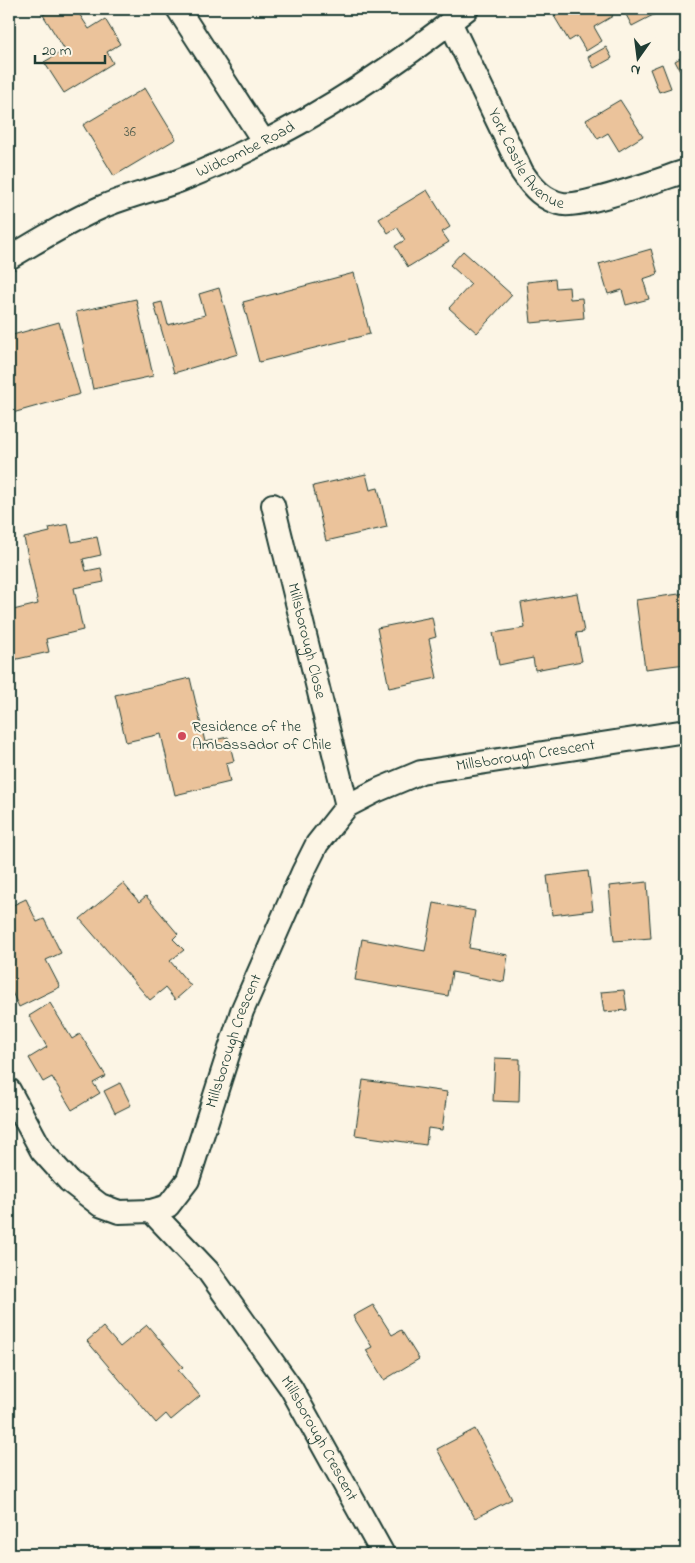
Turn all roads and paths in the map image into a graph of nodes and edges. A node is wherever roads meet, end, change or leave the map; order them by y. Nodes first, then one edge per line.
1 (178, 9) edge
2 (458, 15) edge
3 (264, 142) junction
4 (686, 171) edge
5 (9, 258) edge
6 (273, 505) dead end
7 (686, 731) edge
8 (347, 806) junction
9 (9, 1090) edge
10 (151, 1211) junction
11 (382, 1554) edge

1 - 3 street
2 - 3 street, Widcombe Road
2 - 4 street, York Castle Avenue
3 - 5 street, Widcombe Road
6 - 8 street, Millsborough Close
7 - 8 street, Millsborough Crescent
8 - 10 street, Millsborough Crescent
9 - 10 street
10 - 11 street, Millsborough Crescent

